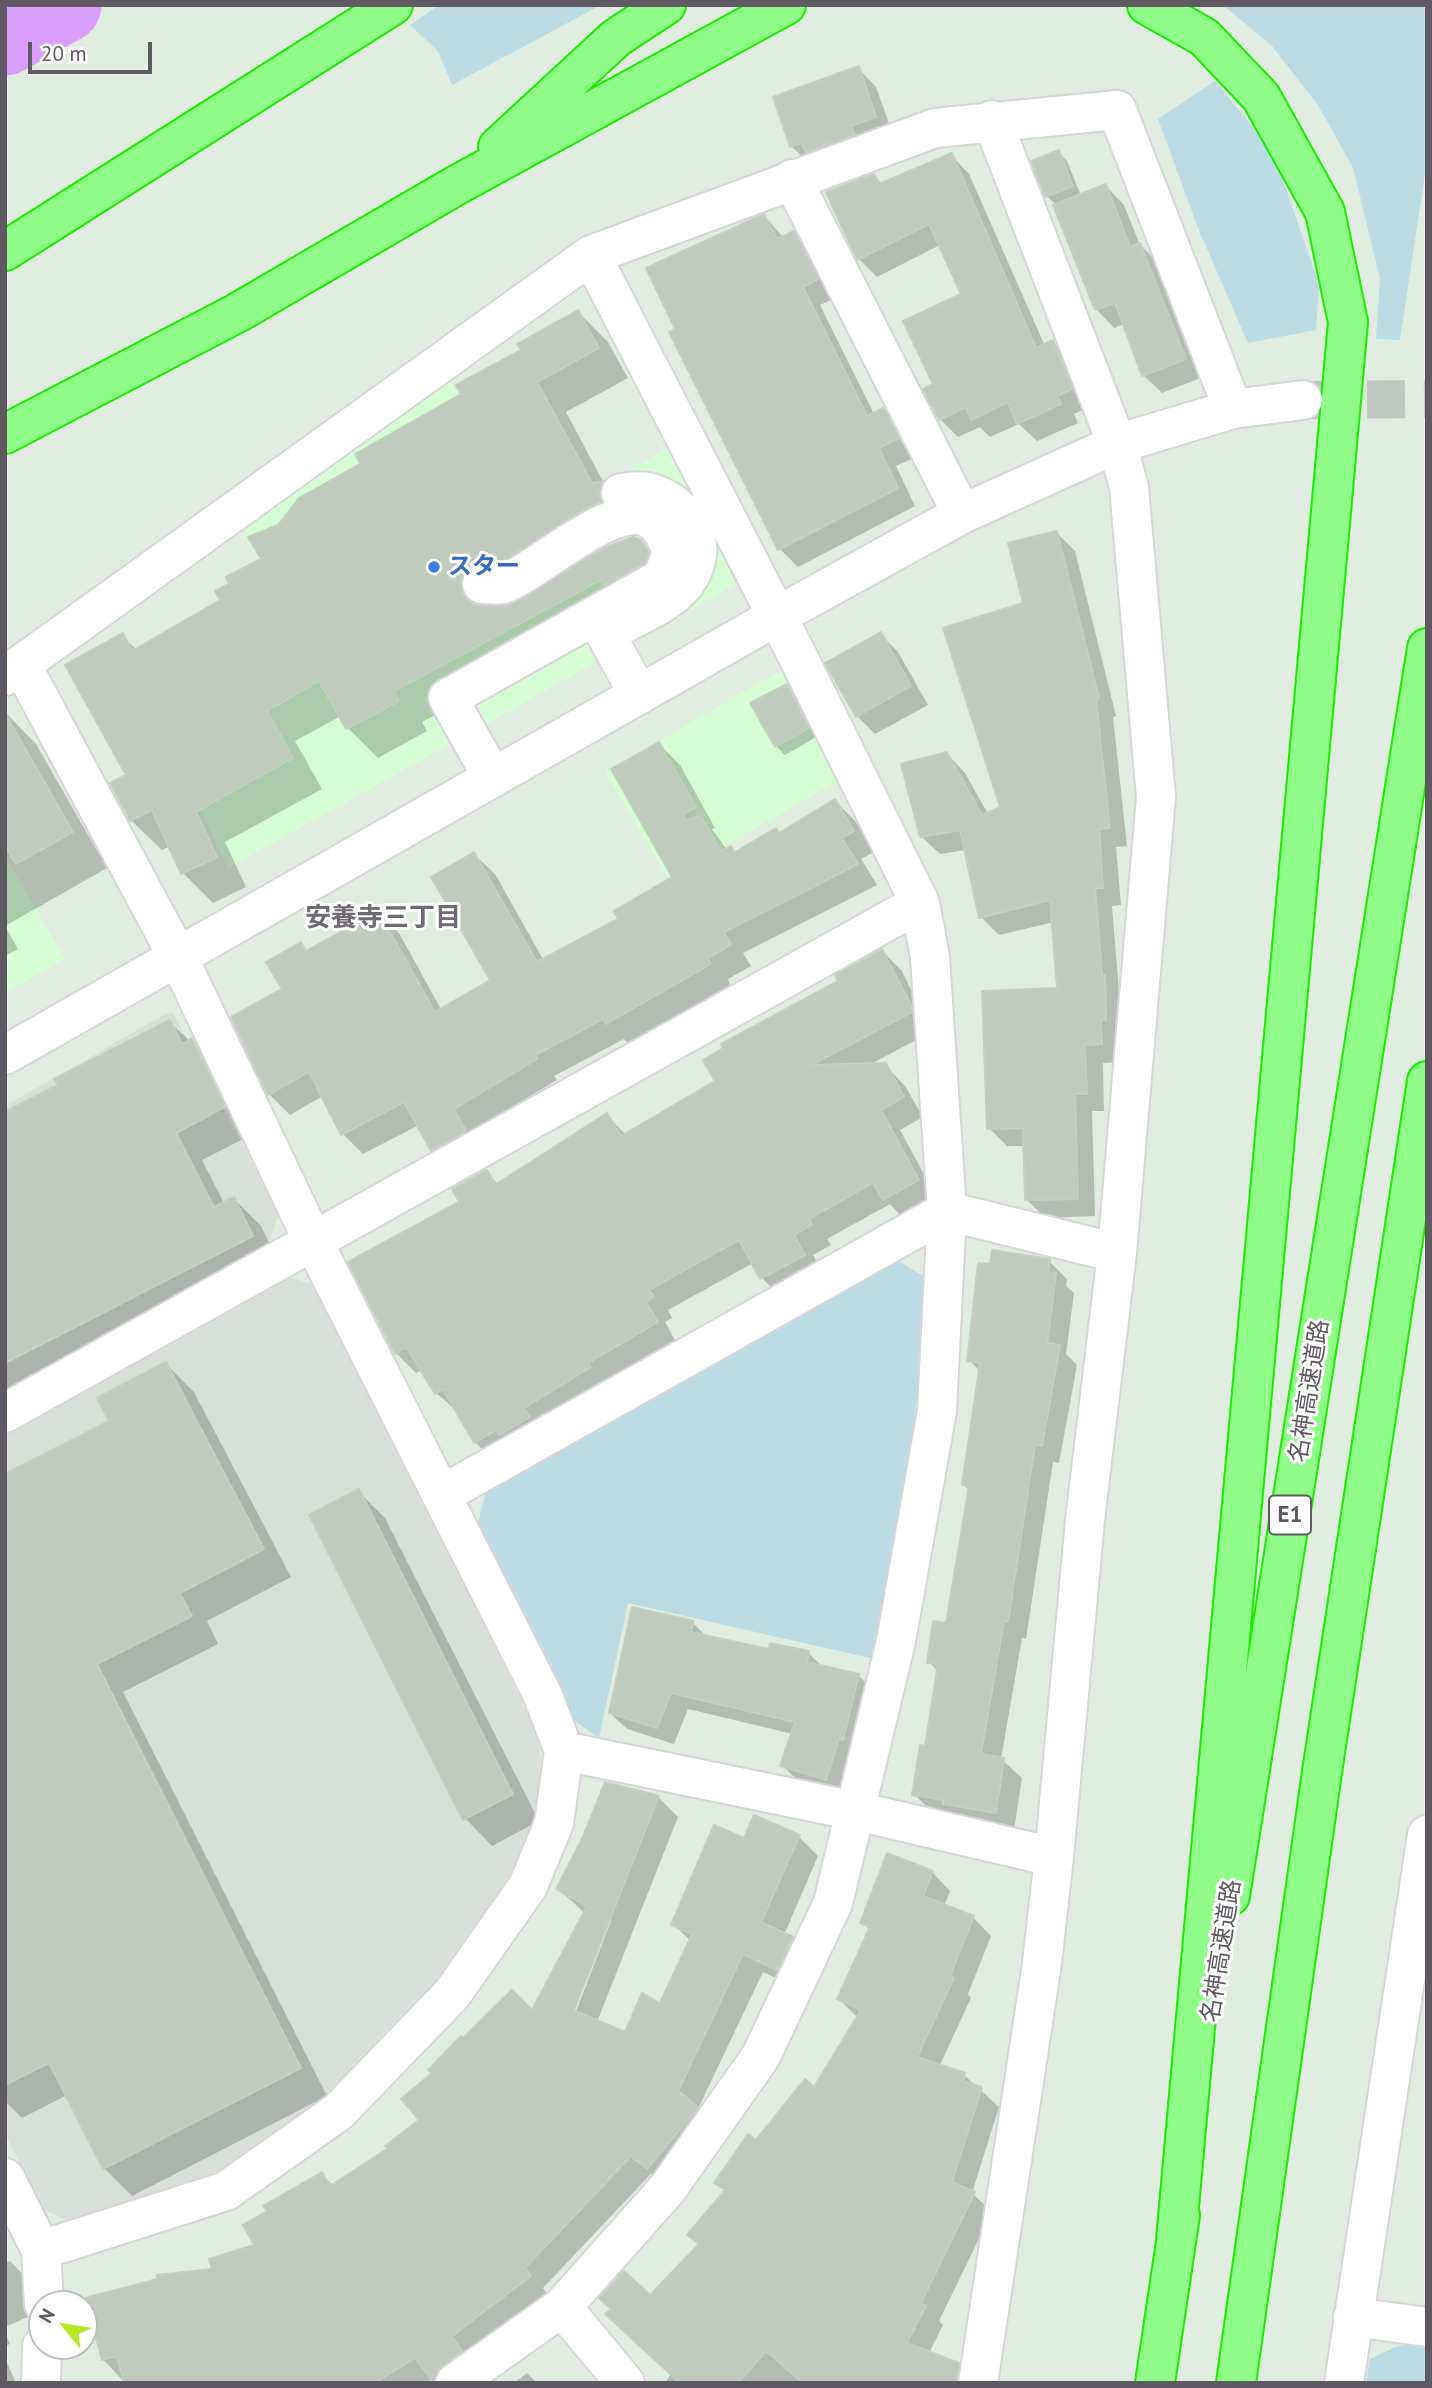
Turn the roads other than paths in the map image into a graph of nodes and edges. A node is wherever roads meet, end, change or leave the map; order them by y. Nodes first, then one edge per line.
1 (393, 5) edge
2 (666, 5) edge
3 (786, 5) edge
4 (1147, 5) edge
5 (992, 120) junction
6 (792, 180) junction
7 (455, 186) junction
8 (5, 251) edge
9 (591, 255) junction
10 (1303, 400) tunnel mouth
11 (1233, 409) junction
12 (5, 434) edge
13 (1117, 444) junction
14 (962, 514) junction
15 (777, 615) junction
16 (1427, 648) edge
17 (14, 671) edge
18 (639, 695) junction
19 (493, 778) junction
20 (920, 903) junction
21 (179, 959) junction
22 (5, 1055) edge
23 (1427, 1081) edge
24 (947, 1211) junction
25 (313, 1241) junction
26 (1117, 1253) junction
27 (5, 1413) edge
28 (443, 1494) junction
29 (564, 1751) junction
30 (856, 1811) junction
31 (1427, 1835) edge
32 (1054, 1857) junction
33 (5, 2178) edge
34 (1176, 2240) junction
35 (41, 2250) junction
36 (43, 2290) edge
37 (562, 2307) junction
38 (1353, 2317) junction
39 (1427, 2327) edge
40 (42, 2360) edge
41 (41, 2383) edge
42 (454, 2383) edge
43 (625, 2383) edge
44 (978, 2383) edge
45 (1155, 2383) edge
46 (1236, 2383) edge
47 (1344, 2383) edge

1 - 8 highway
2 - 7 highway
3 - 7 highway
4 - 34 highway
5 - 6 street
5 - 11 street
5 - 13 street
6 - 9 street
6 - 14 street
7 - 12 highway
9 - 15 street
9 - 17 street
10 - 11 street
11 - 13 street
13 - 14 street
13 - 26 street
14 - 15 street
15 - 18 street
15 - 20 street
16 - 34 highway, 名神高速道路 / E1
17 - 21 street
18 - 19 street
18 - 19 street
19 - 21 street
20 - 24 street
20 - 25 street
21 - 22 street
21 - 25 street
23 - 46 highway
24 - 26 street
24 - 28 street
24 - 30 street
25 - 27 street
25 - 28 street
26 - 32 street
28 - 29 street
29 - 30 street
29 - 35 street
30 - 32 street
30 - 37 street
31 - 38 street
32 - 44 street
33 - 35 street
34 - 45 highway, 名神高速道路 / E1
35 - 36 street
37 - 42 street
37 - 43 street
38 - 39 street
38 - 47 street
40 - 41 street

